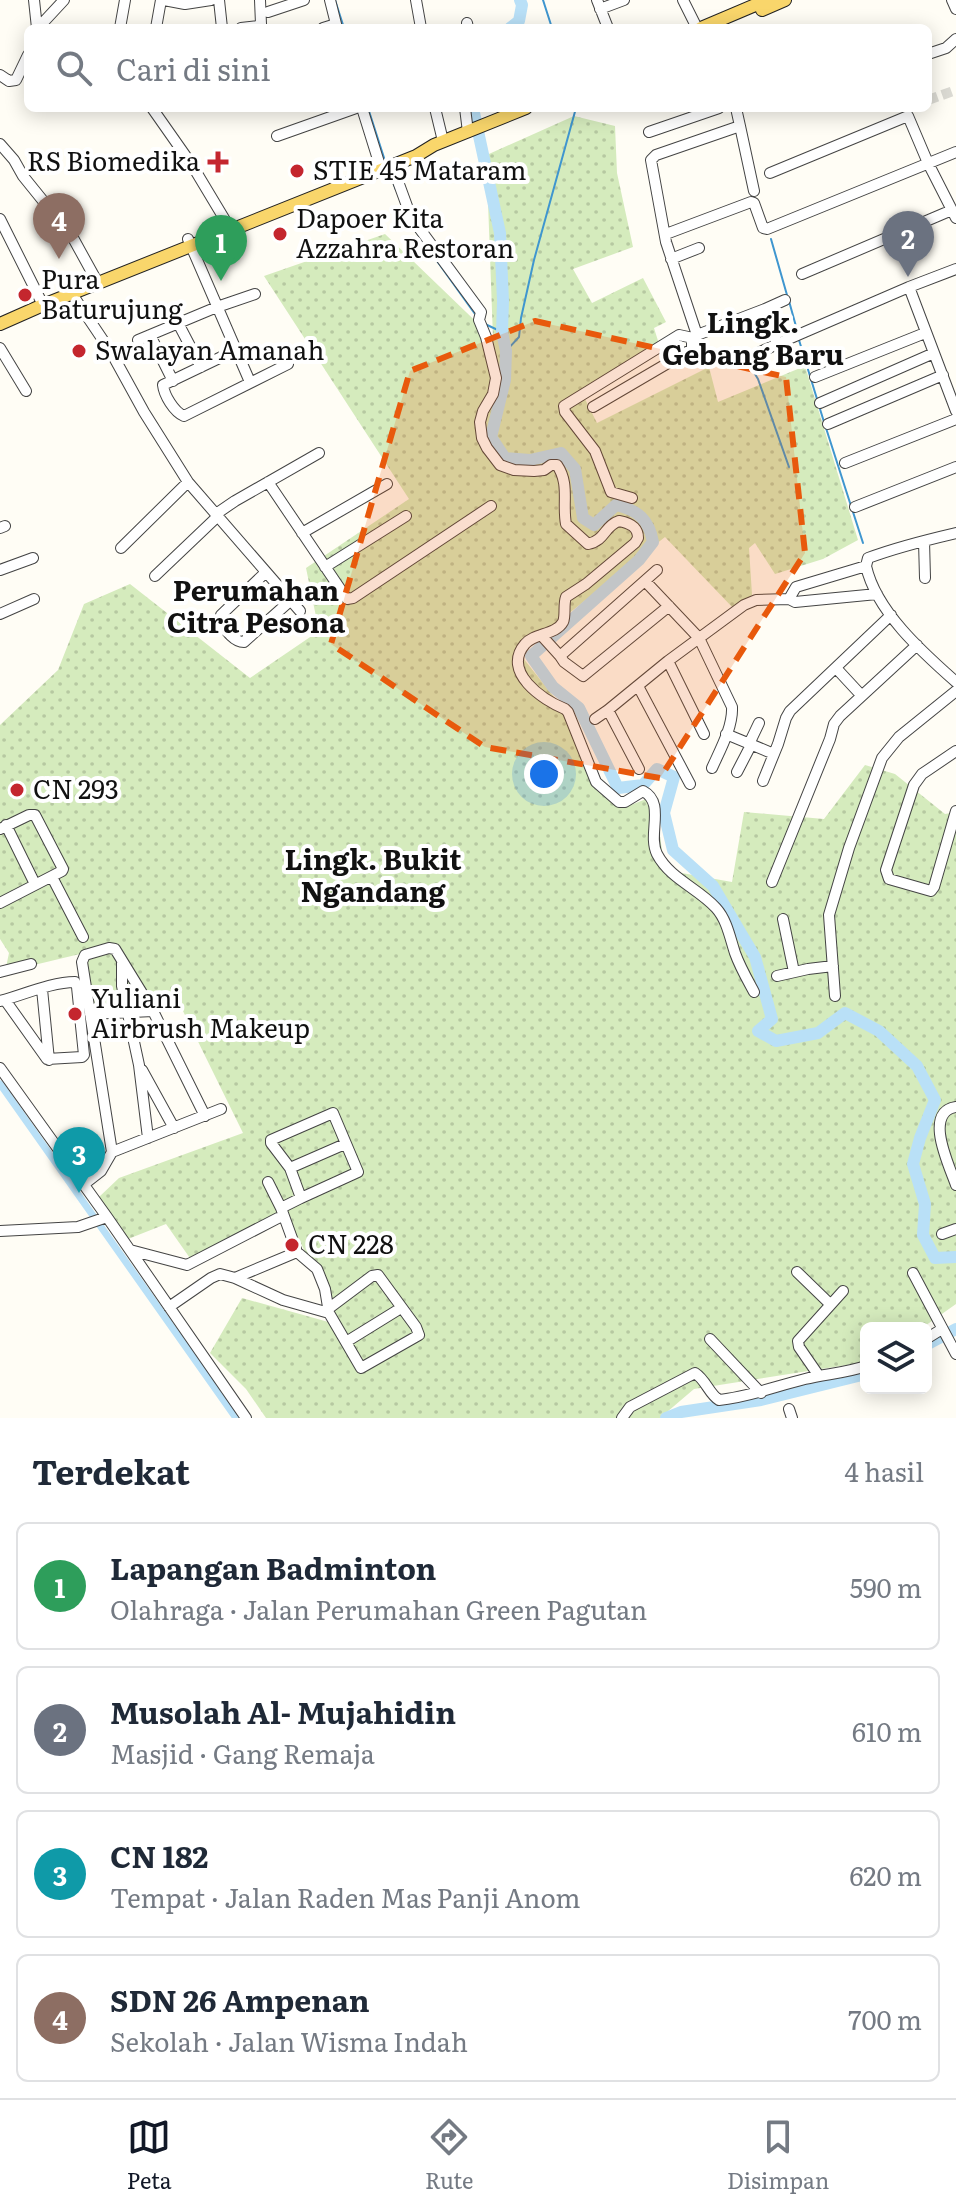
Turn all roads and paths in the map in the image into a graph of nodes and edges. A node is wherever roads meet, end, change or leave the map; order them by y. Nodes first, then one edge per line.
1 (34, 0) edge
2 (64, 0) edge
3 (125, 0) edge
4 (162, 0) edge
5 (211, 0) edge
6 (219, 0) edge
7 (260, 0) edge
8 (304, 0) edge
9 (331, 0) edge
10 (416, 0) edge
11 (624, 0) edge
12 (683, 0) edge
13 (767, 0) edge
14 (785, 0) edge
15 (952, 0) edge
16 (599, 4) edge
17 (956, 9) edge
18 (268, 12) dead end
19 (37, 24) edge
20 (42, 24) edge
21 (121, 24) edge
22 (157, 24) edge
23 (222, 24) edge
24 (260, 24) edge
25 (337, 24) edge
26 (420, 24) edge
27 (606, 24) edge
28 (697, 24) edge
29 (725, 24) edge
30 (726, 24) edge
31 (956, 39) edge
32 (932, 53) edge
33 (24, 64) edge
34 (0, 75) edge
35 (155, 112) edge
36 (347, 112) edge
37 (361, 112) edge
38 (435, 112) edge
39 (466, 112) edge
40 (517, 112) edge
41 (707, 112) edge
42 (737, 112) edge
43 (740, 126) junction
44 (470, 131) junction
45 (649, 132) dead end
46 (277, 136) dead end
47 (439, 143) junction
48 (0, 144) edge
49 (956, 152) edge
50 (928, 163) junction
51 (385, 165) junction
52 (770, 173) dead end
53 (754, 191) dead end
54 (954, 214) edge
55 (0, 219) edge
56 (230, 226) junction
57 (666, 234) junction
58 (190, 243) junction
59 (699, 248) dead end
60 (671, 259) junction
61 (956, 269) edge
62 (802, 274) dead end
63 (94, 276) junction
64 (909, 287) junction
65 (71, 290) junction
66 (255, 294) dead end
67 (785, 300) dead end
68 (42, 301) junction
69 (217, 307) junction
70 (765, 309) junction
71 (0, 315) edge
72 (178, 323) junction
73 (0, 324) edge
74 (925, 333) junction
75 (150, 335) junction
76 (695, 336) junction
77 (138, 340) dead end
78 (777, 344) junction
79 (0, 348) edge
80 (236, 350) junction
81 (934, 353) junction
82 (750, 357) dead end
83 (288, 364) dead end
84 (201, 367) junction
85 (943, 375) junction
86 (815, 377) dead end
87 (173, 381) junction
88 (250, 382) junction
89 (26, 391) dead end
90 (820, 403) dead end
91 (593, 407) dead end
92 (956, 411) edge
93 (956, 419) edge
94 (828, 424) dead end
95 (319, 453) dead end
96 (845, 463) dead end
97 (956, 467) edge
98 (188, 482) junction
99 (268, 482) junction
100 (387, 484) dead end
101 (632, 498) dead end
102 (491, 506) dead end
103 (855, 507) dead end
104 (217, 515) junction
105 (406, 516) dead end
106 (302, 533) junction
107 (956, 533) edge
108 (924, 541) junction
109 (121, 548) dead end
110 (33, 558) dead end
111 (866, 566) junction
112 (325, 567) junction
113 (0, 570) edge
114 (657, 570) dead end
115 (266, 572) junction
116 (155, 576) dead end
117 (925, 578) dead end
118 (645, 581) junction
119 (878, 595) junction
120 (34, 599) dead end
121 (789, 599) junction
122 (290, 601) junction
123 (669, 606) junction
124 (300, 611) dead end
125 (0, 614) edge
126 (891, 615) junction
127 (699, 638) junction
128 (545, 639) junction
129 (917, 645) junction
130 (560, 656) junction
131 (668, 661) junction
132 (836, 668) junction
133 (956, 682) edge
134 (638, 686) junction
135 (956, 691) edge
136 (861, 695) junction
137 (608, 710) junction
138 (595, 719) dead end
139 (759, 723) dead end
140 (704, 734) dead end
141 (726, 734) junction
142 (750, 744) junction
143 (956, 751) edge
144 (774, 754) junction
145 (712, 768) dead end
146 (639, 769) dead end
147 (737, 772) dead end
148 (763, 781) dead end
149 (690, 784) dead end
150 (956, 811) edge
151 (3, 827) edge
152 (52, 877) junction
153 (772, 882) dead end
154 (35, 884) junction
155 (1, 898) edge
156 (783, 919) dead end
157 (83, 937) dead end
158 (122, 962) junction
159 (31, 964) dead end
160 (833, 966) junction
161 (0, 972) edge
162 (794, 972) junction
163 (777, 976) dead end
164 (42, 989) junction
165 (754, 992) dead end
166 (835, 996) dead end
167 (2, 1001) edge
168 (153, 1011) junction
169 (126, 1012) junction
170 (90, 1014) junction
171 (49, 1060) junction
172 (139, 1065) junction
173 (0, 1068) edge
174 (956, 1107) edge
175 (221, 1109) dead end
176 (205, 1116) junction
177 (174, 1128) junction
178 (148, 1138) junction
179 (345, 1144) junction
180 (950, 1149) edge
181 (112, 1152) junction
182 (290, 1168) junction
183 (268, 1182) dead end
184 (83, 1185) junction
185 (956, 1185) edge
186 (301, 1198) junction
187 (279, 1213) junction
188 (104, 1219) junction
189 (956, 1229) edge
190 (0, 1231) edge
191 (942, 1234) dead end
192 (130, 1250) junction
193 (297, 1252) junction
194 (797, 1272) dead end
195 (913, 1273) dead end
196 (235, 1278) junction
197 (843, 1291) dead end
198 (830, 1304) junction
199 (169, 1307) junction
200 (401, 1308) junction
201 (329, 1311) junction
202 (943, 1331) junction
203 (932, 1336) edge
204 (710, 1339) dead end
205 (346, 1342) junction
206 (954, 1348) edge
207 (860, 1368) edge
208 (819, 1376) junction
209 (761, 1393) junction
210 (246, 1418) edge
211 (622, 1418) edge

1 - 19 street
2 - 20 street
3 - 21 street
4 - 5 street
4 - 22 street
6 - 23 street
7 - 24 street
8 - 18 street
9 - 25 street
10 - 26 street
11 - 16 street
12 - 28 street
13 - 29 main road
14 - 30 main road
15 - 17 street
16 - 27 street
31 - 32 street
33 - 34 street
35 - 56 street
36 - 46 street
37 - 51 street
38 - 47 street
39 - 44 street
40 - 44 main road
41 - 45 street
42 - 43 street
43 - 53 street
43 - 57 street
44 - 47 main road
47 - 51 main road
48 - 63 street
49 - 50 street
50 - 52 street
50 - 54 street
50 - 57 street
51 - 56 main road
51 - 128 street
54 - 62 street
55 - 68 street
56 - 58 main road
57 - 60 street
58 - 63 main road
58 - 65 main road
58 - 69 street
59 - 60 street
60 - 76 street
61 - 64 street
63 - 65 main road
64 - 74 street
64 - 78 street
65 - 68 main road
65 - 98 street
66 - 69 street
67 - 70 street
68 - 71 main road
68 - 73 main road
69 - 72 street
69 - 80 street
70 - 76 street
70 - 78 street
72 - 75 street
72 - 84 street
74 - 81 street
74 - 86 street
75 - 77 street
75 - 87 street
76 - 91 street
76 - 101 street
78 - 82 street
79 - 89 street
80 - 84 street
80 - 88 street
81 - 85 street
81 - 90 street
83 - 88 street
84 - 87 street
85 - 92 street
85 - 94 street
87 - 88 street
93 - 96 street
95 - 99 street
97 - 103 street
98 - 104 street
98 - 109 street
99 - 104 street
99 - 106 street
100 - 106 street
102 - 112 street
104 - 115 street
104 - 116 street
105 - 112 street
106 - 112 street
107 - 108 street
108 - 111 street
108 - 117 street
110 - 113 street
111 - 119 street
111 - 121 street
114 - 118 street
115 - 122 street
115 - 122 street
118 - 123 street
118 - 130 street
119 - 121 street
119 - 126 street
120 - 125 street
121 - 127 street
122 - 124 street
123 - 127 street
123 - 130 street
126 - 129 street
126 - 132 street
127 - 131 street
127 - 141 street
128 - 130 street
128 - 165 street
129 - 133 street
129 - 136 street
131 - 134 street
131 - 140 street
132 - 136 street
132 - 144 street
134 - 137 street
134 - 149 street
135 - 160 street
136 - 153 street
137 - 138 street
137 - 146 street
139 - 142 street
141 - 142 street
141 - 145 street
142 - 144 street
142 - 147 street
143 - 150 street
144 - 148 street
151 - 152 street
151 - 154 street
152 - 154 street
152 - 157 street
154 - 155 street
156 - 162 street
158 - 168 street
158 - 169 street
158 - 170 street
159 - 161 street
160 - 162 street
160 - 166 street
162 - 163 street
164 - 167 street
164 - 171 street
164 - 171 street
167 - 171 street
168 - 169 street
168 - 176 street
169 - 170 street
169 - 172 street
170 - 181 street
172 - 177 street
172 - 178 street
173 - 184 street
174 - 180 street
175 - 176 street
176 - 177 street
177 - 178 street
178 - 181 street
179 - 182 street
179 - 182 street
179 - 186 street
180 - 185 street
181 - 184 street
182 - 186 street
183 - 187 street
184 - 188 street
186 - 187 street
187 - 192 street
187 - 193 street
188 - 190 street
188 - 192 street
189 - 191 street
192 - 199 street
193 - 196 street
193 - 201 street
194 - 198 street
195 - 202 street
196 - 199 street
196 - 201 street
197 - 198 street
198 - 208 street
199 - 210 street
200 - 201 street
200 - 205 street
200 - 205 street
201 - 205 street
202 - 203 street
202 - 206 street
204 - 209 street
207 - 208 street
208 - 209 street
209 - 211 street

